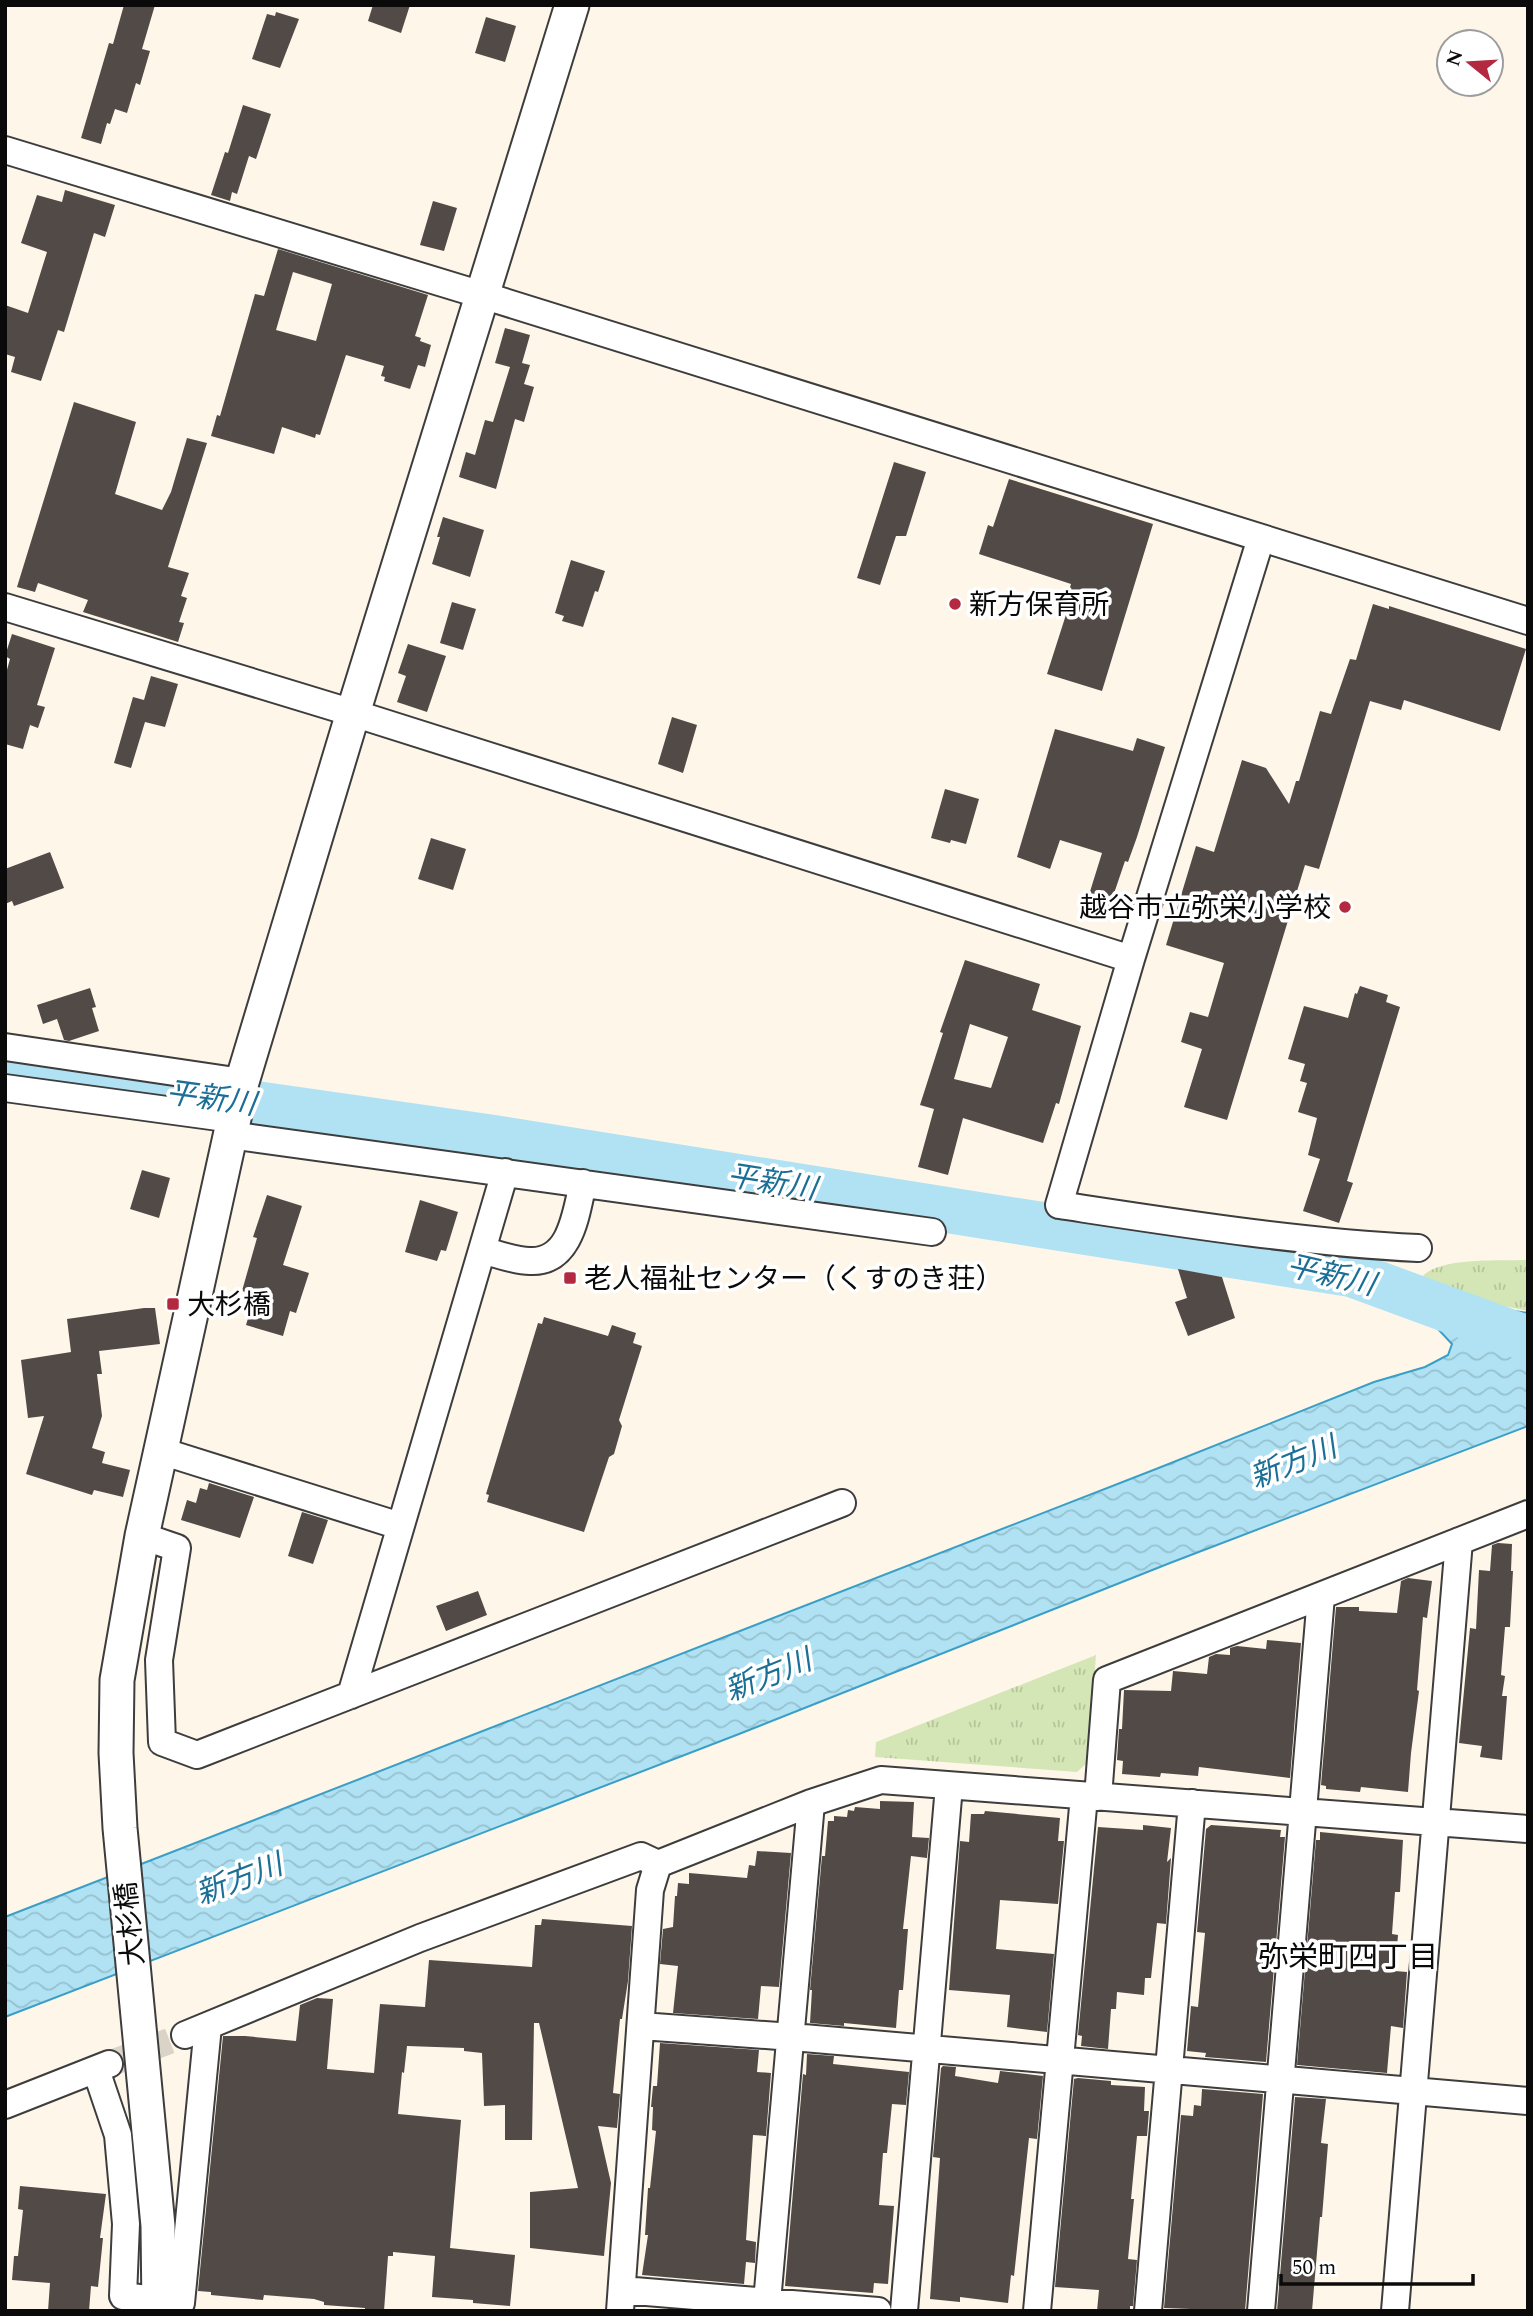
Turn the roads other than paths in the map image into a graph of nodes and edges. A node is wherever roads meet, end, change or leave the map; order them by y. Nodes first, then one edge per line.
1 (572, 5) edge
2 (5, 150) edge
3 (482, 295) junction
4 (1261, 538) junction
5 (5, 607) edge
6 (1528, 621) edge
7 (353, 713) junction
8 (1131, 959) junction
9 (5, 1047) edge
10 (242, 1082) junction
11 (5, 1088) edge
12 (232, 1127) junction
13 (505, 1172) junction
14 (583, 1183) junction
15 (932, 1232) dead end
16 (1418, 1248) dead end
17 (482, 1250) junction
18 (161, 1451) junction
19 (842, 1503) dead end
20 (1528, 1514) edge
21 (400, 1526) junction
22 (142, 1536) junction
23 (1459, 1541) junction
24 (1321, 1597) junction
25 (351, 1695) junction
26 (949, 1786) junction
27 (1091, 1796) junction
28 (811, 1803) junction
29 (1192, 1803) junction
30 (1303, 1812) junction
31 (1437, 1823) junction
32 (1528, 1829) edge
33 (658, 1864) junction
34 (641, 2026) junction
35 (792, 2037) junction
36 (926, 2050) junction
37 (1061, 2061) junction
38 (1169, 2071) junction
39 (1280, 2079) junction
40 (1415, 2091) junction
41 (1528, 2101) edge
42 (5, 2105) edge
43 (621, 2301) edge
44 (767, 2302) junction
45 (159, 2306) edge
46 (799, 2308) edge
47 (878, 2311) edge
48 (904, 2311) edge
49 (1037, 2311) edge
50 (1148, 2311) edge
51 (1261, 2311) edge
52 (1395, 2311) edge

1 - 3 street, 大杉橋
2 - 3 street
3 - 4 street
3 - 7 street, 大杉橋
4 - 6 street
4 - 8 street
5 - 7 street
7 - 8 street
7 - 10 street, 大杉橋
8 - 16 street
9 - 10 street
10 - 12 street, 大杉橋
11 - 12 street
12 - 13 street
12 - 18 street, 大杉橋
13 - 14 street
13 - 17 street
14 - 15 street
14 - 17 street
17 - 21 street
18 - 21 street
18 - 22 street, 大杉橋
19 - 25 street
20 - 23 street
21 - 25 street
22 - 25 street
22 - 45 street, 大杉橋
23 - 24 street
23 - 31 street
24 - 27 street
24 - 30 street
26 - 27 street
26 - 28 street
26 - 36 street
27 - 29 street
27 - 37 street
28 - 33 street
28 - 35 street
29 - 30 street
29 - 38 street
30 - 31 street
30 - 39 street
31 - 32 street
31 - 40 street
33 - 34 street
33 - 45 street
34 - 35 street
34 - 43 street
35 - 36 street
35 - 44 street
36 - 37 street
36 - 48 street
37 - 38 street
37 - 49 street
38 - 39 street
38 - 50 street
39 - 40 street
39 - 51 street
40 - 41 street
40 - 52 street
42 - 45 street
43 - 44 street
44 - 46 street
46 - 47 street

